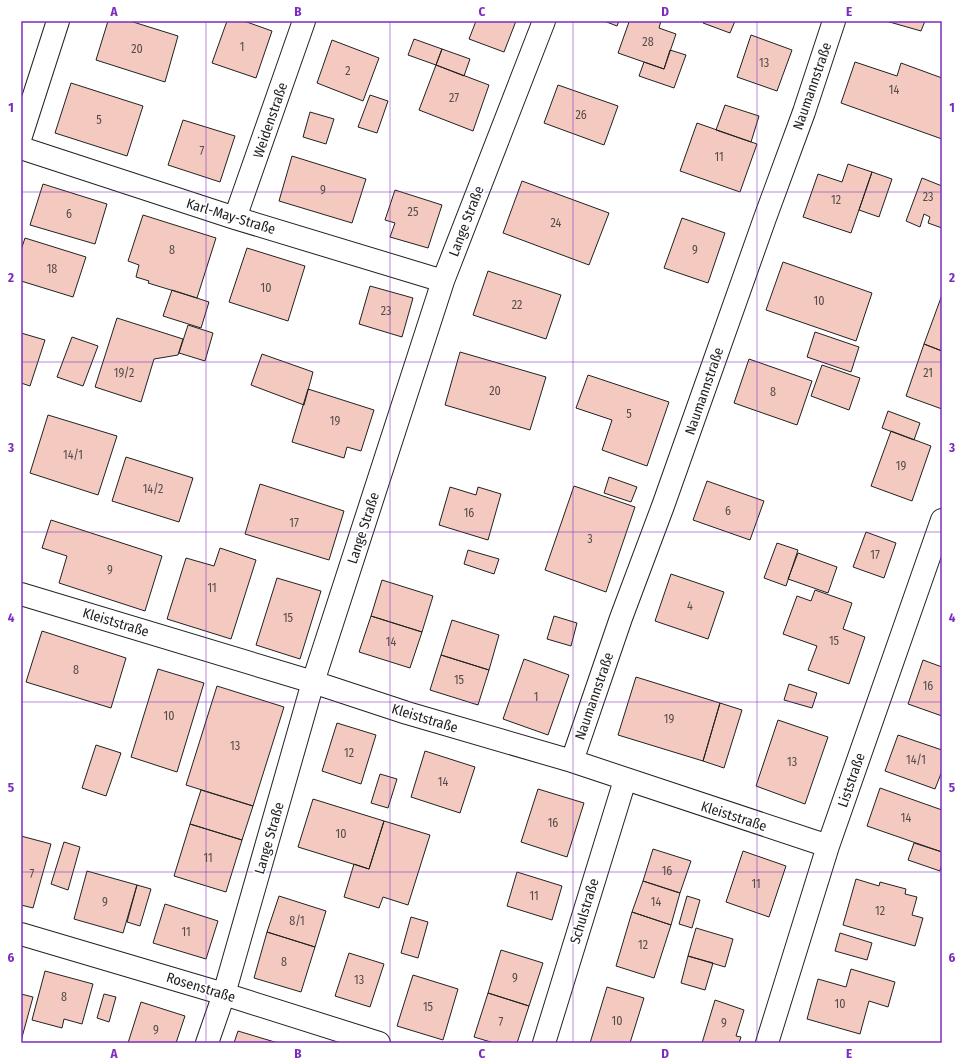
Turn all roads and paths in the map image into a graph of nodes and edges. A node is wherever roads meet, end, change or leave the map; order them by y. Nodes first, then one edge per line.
1 (58, 21) edge
2 (304, 21) edge
3 (544, 21) edge
4 (834, 21) edge
5 (21, 136) edge
6 (21, 148) edge
7 (235, 218) junction
8 (443, 281) junction
9 (942, 520) edge
10 (21, 594) edge
11 (313, 682) junction
12 (572, 761) junction
13 (625, 780) junction
14 (828, 846) junction
15 (21, 934) edge
16 (224, 994) junction
17 (207, 1043) edge
18 (380, 1043) edge
19 (544, 1043) edge
20 (767, 1043) edge

1 - 5 street
2 - 7 street, Weidenstraße
3 - 8 street, Lange Straße
4 - 12 street, Naumannstraße
6 - 7 street, Karl-May-Straße
7 - 8 street, Karl-May-Straße
8 - 11 street, Lange Straße
9 - 14 street, Liststraße
10 - 11 street, Kleiststraße
11 - 12 street, Kleiststraße
11 - 16 street, Lange Straße
12 - 13 street, Kleiststraße
13 - 14 street, Kleiststraße
13 - 19 street, Schulstraße
14 - 20 street, Liststraße
15 - 16 street, Rosenstraße
16 - 17 street, Lange Straße
16 - 18 street, Rosenstraße

